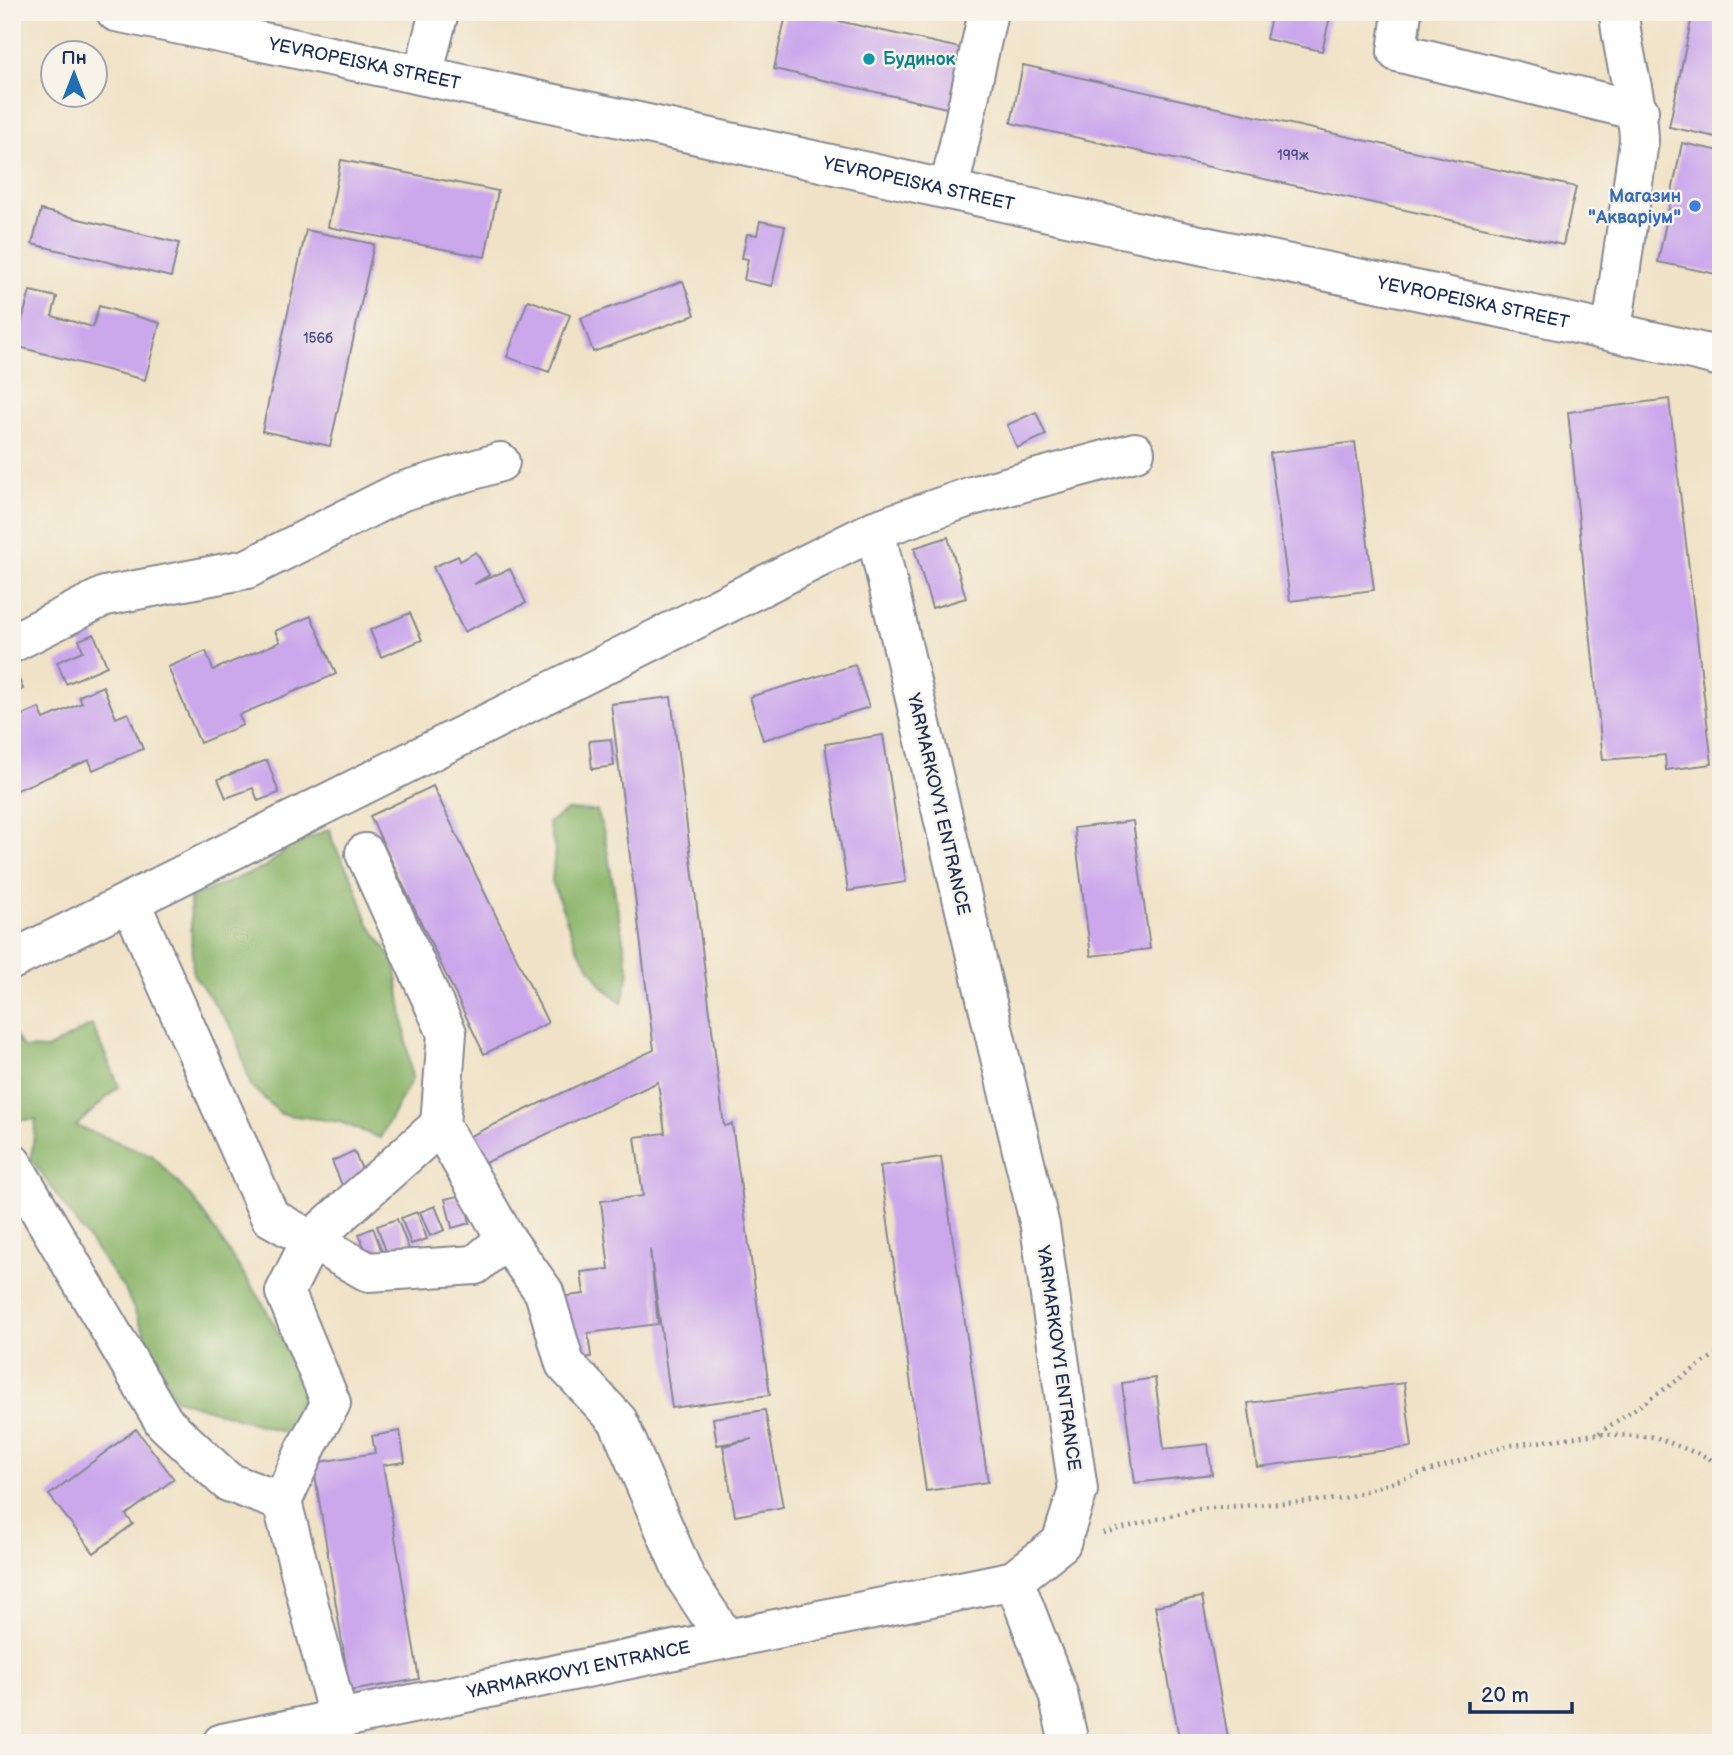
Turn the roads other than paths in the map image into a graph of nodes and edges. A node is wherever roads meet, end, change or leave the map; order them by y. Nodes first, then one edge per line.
1 (116, 12) edge
2 (439, 12) edge
3 (988, 12) edge
4 (1402, 12) edge
5 (1619, 12) edge
6 (423, 75) junction
7 (1639, 111) junction
8 (948, 190) junction
9 (1612, 330) junction
10 (1721, 357) edge
11 (1135, 452) dead end
12 (500, 462) dead end
13 (875, 530) junction
14 (12, 643) edge
15 (365, 853) dead end
16 (130, 901) junction
17 (12, 960) edge
18 (440, 1125) junction
19 (12, 1163) edge
20 (506, 1239) junction
21 (312, 1240) junction
22 (282, 1502) junction
23 (1014, 1580) junction
24 (725, 1639) junction
25 (338, 1717) junction
26 (222, 1743) edge
27 (1069, 1743) edge

1 - 6 street, YEVROPEISKA STREET
2 - 6 street
3 - 8 street
4 - 7 street
5 - 7 street
6 - 8 street, YEVROPEISKA STREET
7 - 9 street
8 - 9 street, YEVROPEISKA STREET
9 - 10 street, YEVROPEISKA STREET
11 - 13 street
12 - 14 street
13 - 16 street
13 - 23 street, YARMARKOVYI ENTRANCE
15 - 18 street
16 - 17 street
16 - 21 street
18 - 20 street
18 - 21 street
19 - 22 street
20 - 21 street
20 - 24 street
21 - 22 street
22 - 25 street
23 - 24 street, YARMARKOVYI ENTRANCE
23 - 27 street
24 - 25 street, YARMARKOVYI ENTRANCE
25 - 26 street, YARMARKOVYI ENTRANCE

